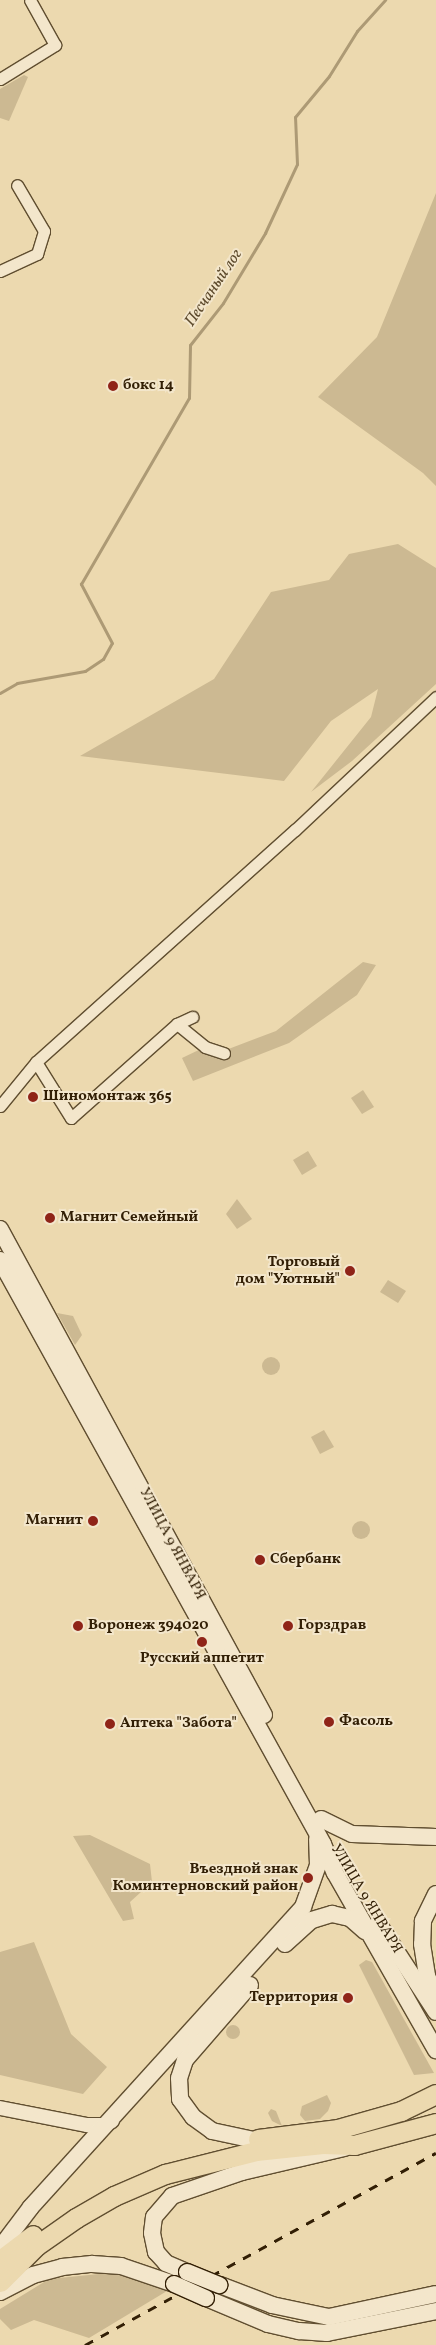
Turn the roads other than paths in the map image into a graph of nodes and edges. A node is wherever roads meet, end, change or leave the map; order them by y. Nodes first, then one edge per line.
1 (30, 0) edge
2 (0, 79) edge
3 (17, 185) dead end
4 (0, 271) edge
5 (436, 697) edge
6 (192, 1017) dead end
7 (178, 1024) junction
8 (224, 1053) dead end
9 (36, 1062) junction
10 (0, 1106) edge
11 (0, 1229) edge
12 (0, 1260) edge
13 (316, 1821) junction
14 (436, 1837) edge
15 (436, 1894) edge
16 (379, 1946) junction
17 (436, 1996) edge
18 (436, 2012) edge
19 (436, 2050) edge
20 (436, 2094) edge
21 (0, 2108) edge
22 (112, 2121) junction
23 (73, 2122) junction
24 (436, 2123) edge
25 (254, 2140) junction
26 (354, 2145) junction
27 (86, 2150) junction
28 (0, 2248) edge
29 (0, 2260) edge
30 (0, 2282) edge
31 (0, 2292) edge
32 (436, 2294) edge
33 (436, 2311) edge

1 - 2 street
3 - 4 street
5 - 9 street
6 - 7 street
7 - 8 street
7 - 9 street
9 - 10 street
11 - 13 main road, УЛИЦА 9 ЯНВАРЯ
12 - 13 main road, УЛИЦА 9 ЯНВАРЯ
13 - 14 main road
13 - 16 main road, УЛИЦА 9 ЯНВАРЯ
13 - 18 main road, УЛИЦА 9 ЯНВАРЯ
13 - 22 main road
15 - 17 main road
16 - 19 main road
16 - 25 main road
20 - 25 highway
21 - 23 street
22 - 23 street
22 - 27 main road
23 - 27 street
24 - 26 highway
25 - 29 highway
26 - 30 highway
26 - 32 main road, bridge
27 - 28 main road
31 - 33 main road, bridge

